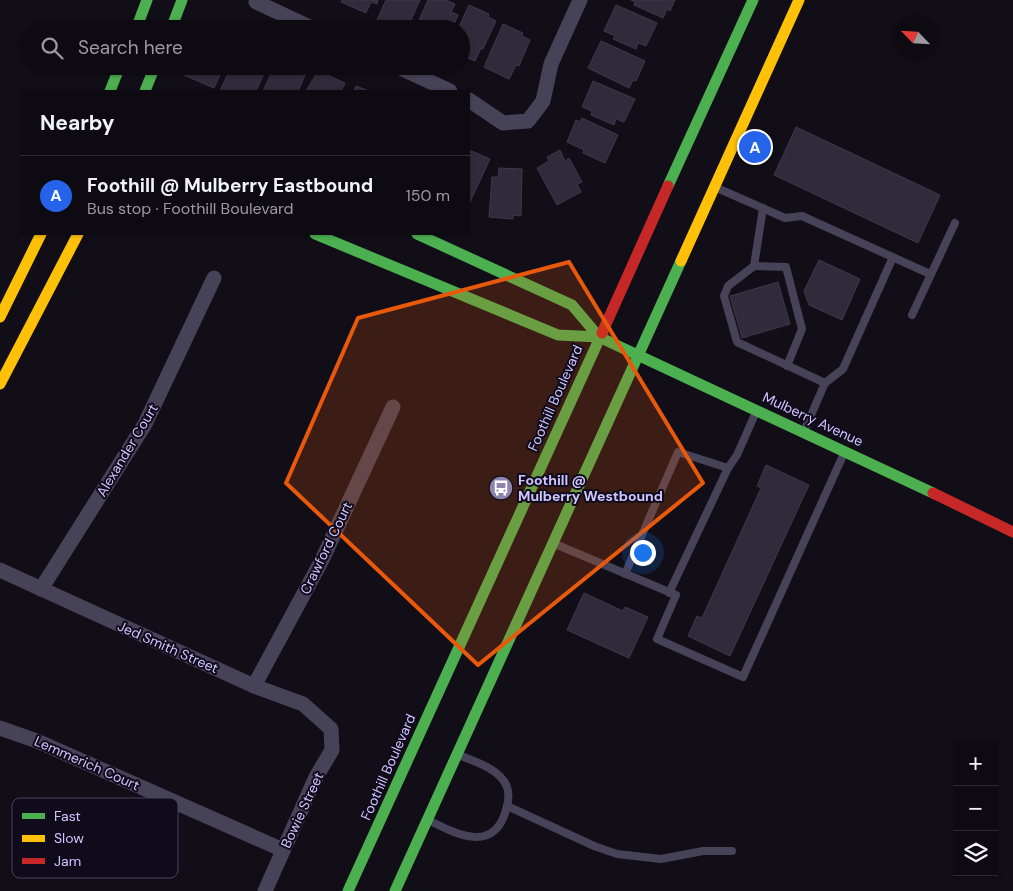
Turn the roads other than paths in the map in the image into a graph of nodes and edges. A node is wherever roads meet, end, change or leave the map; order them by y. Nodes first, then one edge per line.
1 (147, 0) edge
2 (182, 0) edge
3 (580, 0) edge
4 (752, 0) edge
5 (800, 0) edge
6 (256, 2) dead end
7 (139, 20) edge
8 (174, 20) edge
9 (295, 20) edge
10 (116, 75) edge
11 (151, 75) edge
12 (415, 75) edge
13 (110, 90) edge
14 (145, 90) edge
15 (448, 90) edge
16 (470, 101) edge
17 (715, 187) junction
18 (763, 208) junction
19 (954, 223) dead end
20 (41, 235) edge
21 (77, 235) edge
22 (317, 235) edge
23 (419, 235) edge
24 (893, 257) junction
25 (754, 266) junction
26 (930, 274) junction
27 (214, 278) dead end
28 (912, 315) dead end
29 (0, 317) edge
30 (599, 337) junction
31 (639, 354) junction
32 (787, 366) junction
33 (826, 383) junction
34 (0, 384) edge
35 (393, 407) dead end
36 (757, 409) junction
37 (804, 431) junction
38 (845, 450) junction
39 (728, 468) junction
40 (1013, 532) edge
41 (553, 543) junction
42 (0, 570) edge
43 (624, 574) junction
44 (41, 589) junction
45 (670, 593) junction
46 (254, 686) junction
47 (0, 728) edge
48 (331, 729) joint
49 (458, 754) junction
50 (166, 798) edge
51 (178, 803) edge
52 (507, 806) junction
53 (428, 820) junction
54 (284, 850) junction
55 (732, 851) dead end
56 (265, 891) edge
57 (348, 891) edge
58 (395, 891) edge

1 - 7 main road
2 - 8 main road
3 - 16 street
4 - 30 main road, Foothill Boulevard
5 - 17 main road
6 - 9 street
10 - 13 main road
11 - 14 main road
12 - 15 street
17 - 18 lane
17 - 31 main road
18 - 24 lane
18 - 25 lane
19 - 26 lane
20 - 29 main road
21 - 34 main road
22 - 30 main road, Mulberry Avenue
23 - 30 main road, Mulberry Avenue
24 - 26 lane
24 - 33 lane
25 - 32 lane
25 - 32 lane
26 - 28 lane
27 - 44 street, Alexander Court
30 - 31 main road, Mulberry Avenue
30 - 57 main road, Foothill Boulevard
31 - 36 main road, Mulberry Avenue
31 - 41 main road
32 - 33 lane
33 - 37 lane
35 - 46 street, Crawford Court
36 - 37 main road, Mulberry Avenue
36 - 39 lane
37 - 38 main road, Mulberry Avenue
38 - 40 main road, Mulberry Avenue
38 - 45 lane
39 - 43 lane
39 - 45 lane
41 - 43 lane
41 - 49 main road
42 - 44 street, Jed Smith Street
43 - 45 lane
44 - 46 street, Jed Smith Street
46 - 48 street, Jed Smith Street
47 - 50 street, Lemmerich Court
48 - 54 street, Bowie Street
49 - 52 lane
49 - 53 main road
51 - 54 street, Lemmerich Court
52 - 53 lane
52 - 55 lane
53 - 58 main road
54 - 56 street, Bowie Street

